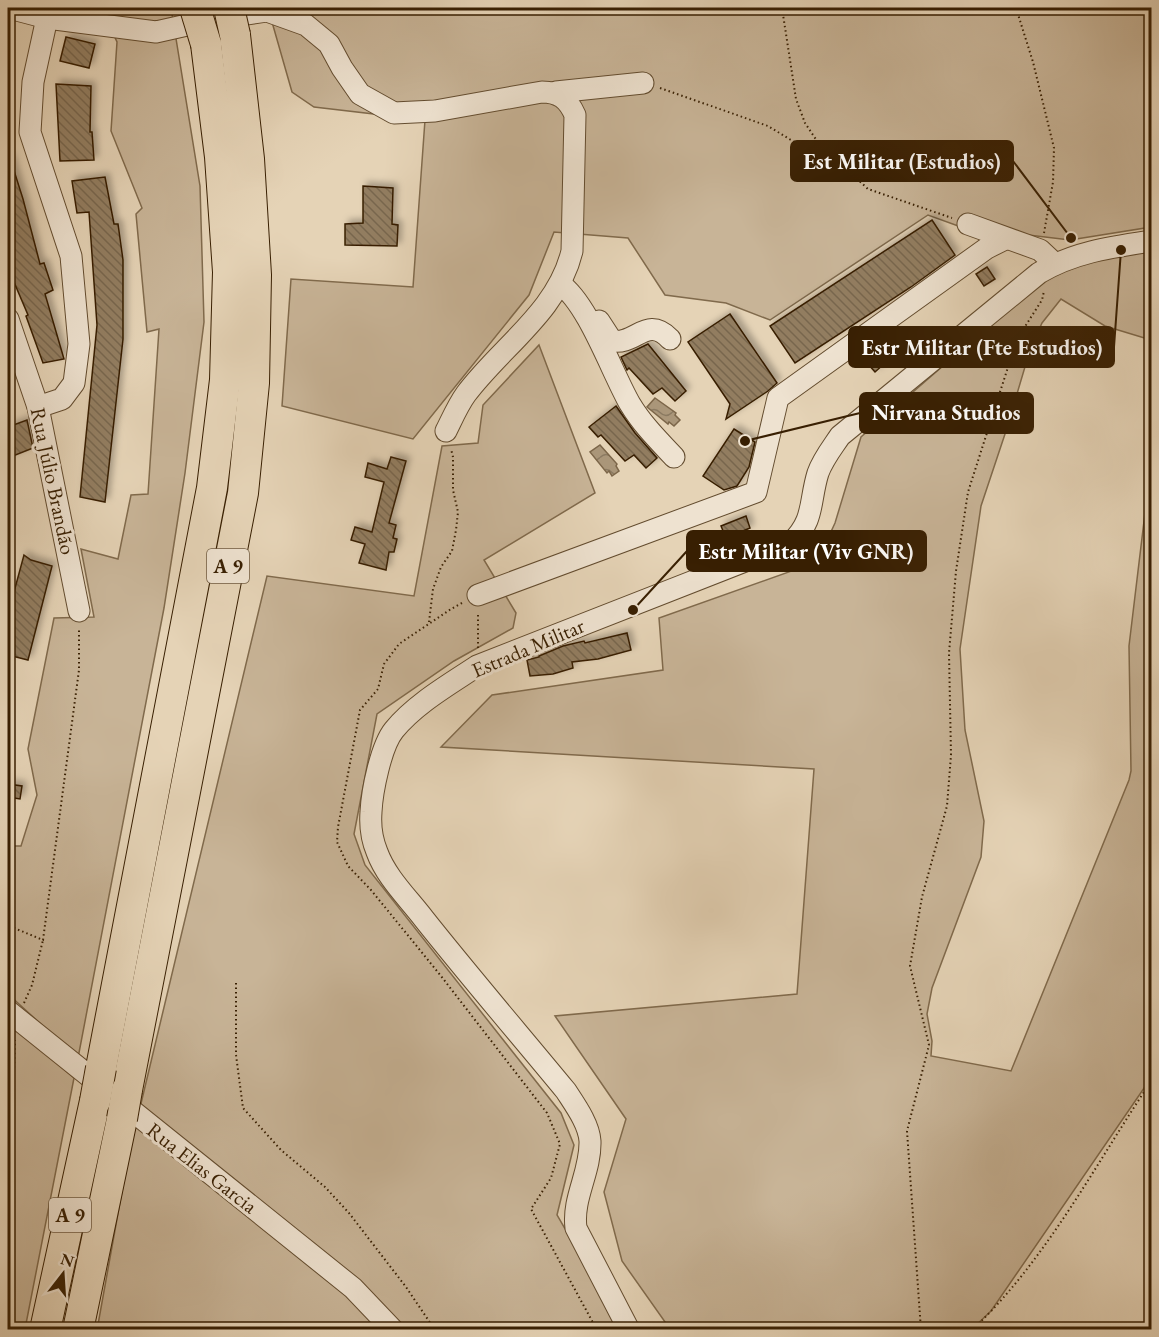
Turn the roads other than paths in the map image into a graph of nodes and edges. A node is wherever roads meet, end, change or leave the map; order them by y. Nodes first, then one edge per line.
1 (9, 8) edge
2 (195, 8) edge
3 (47, 18) junction
4 (232, 21) edge
5 (644, 83) road end
6 (556, 92) junction
7 (968, 224) road end
8 (1005, 239) junction
9 (1152, 241) edge
10 (1045, 262) junction
11 (564, 277) junction
12 (8, 319) edge
13 (670, 339) dead end
14 (38, 407) junction
15 (446, 431) road end
16 (674, 458) dead end
17 (478, 595) road end
18 (80, 611) road end
19 (12, 1015) edge
20 (45, 1329) edge
21 (78, 1329) edge
22 (393, 1329) edge
23 (629, 1329) edge

1 - 3 street
2 - 20 highway, A 9, bridge
3 - 6 street
3 - 14 street
4 - 21 highway, A 9, bridge
5 - 6 street
6 - 11 street
7 - 8 street
8 - 10 street
8 - 17 street
9 - 10 street, Estrada Militar
10 - 23 street, Estrada Militar
11 - 13 street
11 - 15 street
11 - 16 street
12 - 14 street, Rua Júlio Brandão
14 - 18 street, Rua Júlio Brandão
19 - 22 street, Rua Elias Garcia

